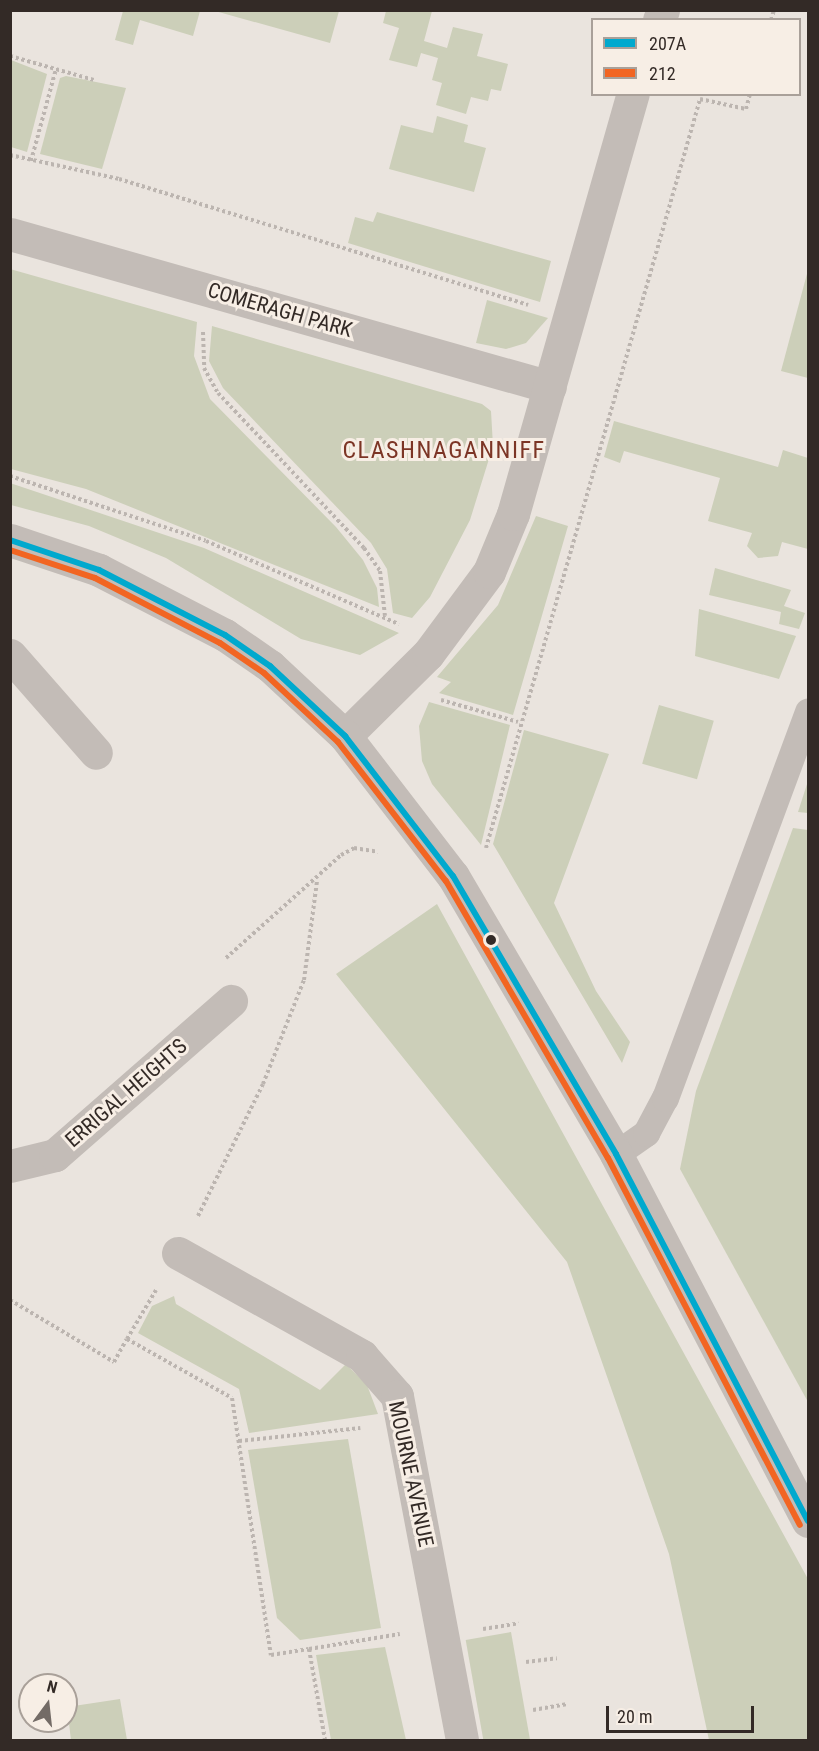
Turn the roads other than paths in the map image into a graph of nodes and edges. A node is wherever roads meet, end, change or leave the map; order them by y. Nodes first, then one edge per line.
1 (632, 96) edge
2 (10, 234) edge
3 (550, 387) junction
4 (10, 540) edge
5 (10, 655) edge
6 (808, 712) edge
7 (345, 736) junction
8 (96, 753) dead end
9 (231, 1001) dead end
10 (616, 1154) junction
11 (10, 1166) edge
12 (178, 1253) road end
13 (808, 1521) edge
14 (462, 1740) edge

1 - 3 street
2 - 3 street, COMERAGH PARK
3 - 7 street
4 - 7 street
5 - 8 street
6 - 10 lane
7 - 10 street
9 - 11 street, ERRIGAL HEIGHTS
10 - 13 street
12 - 14 street, MOURNE AVENUE

